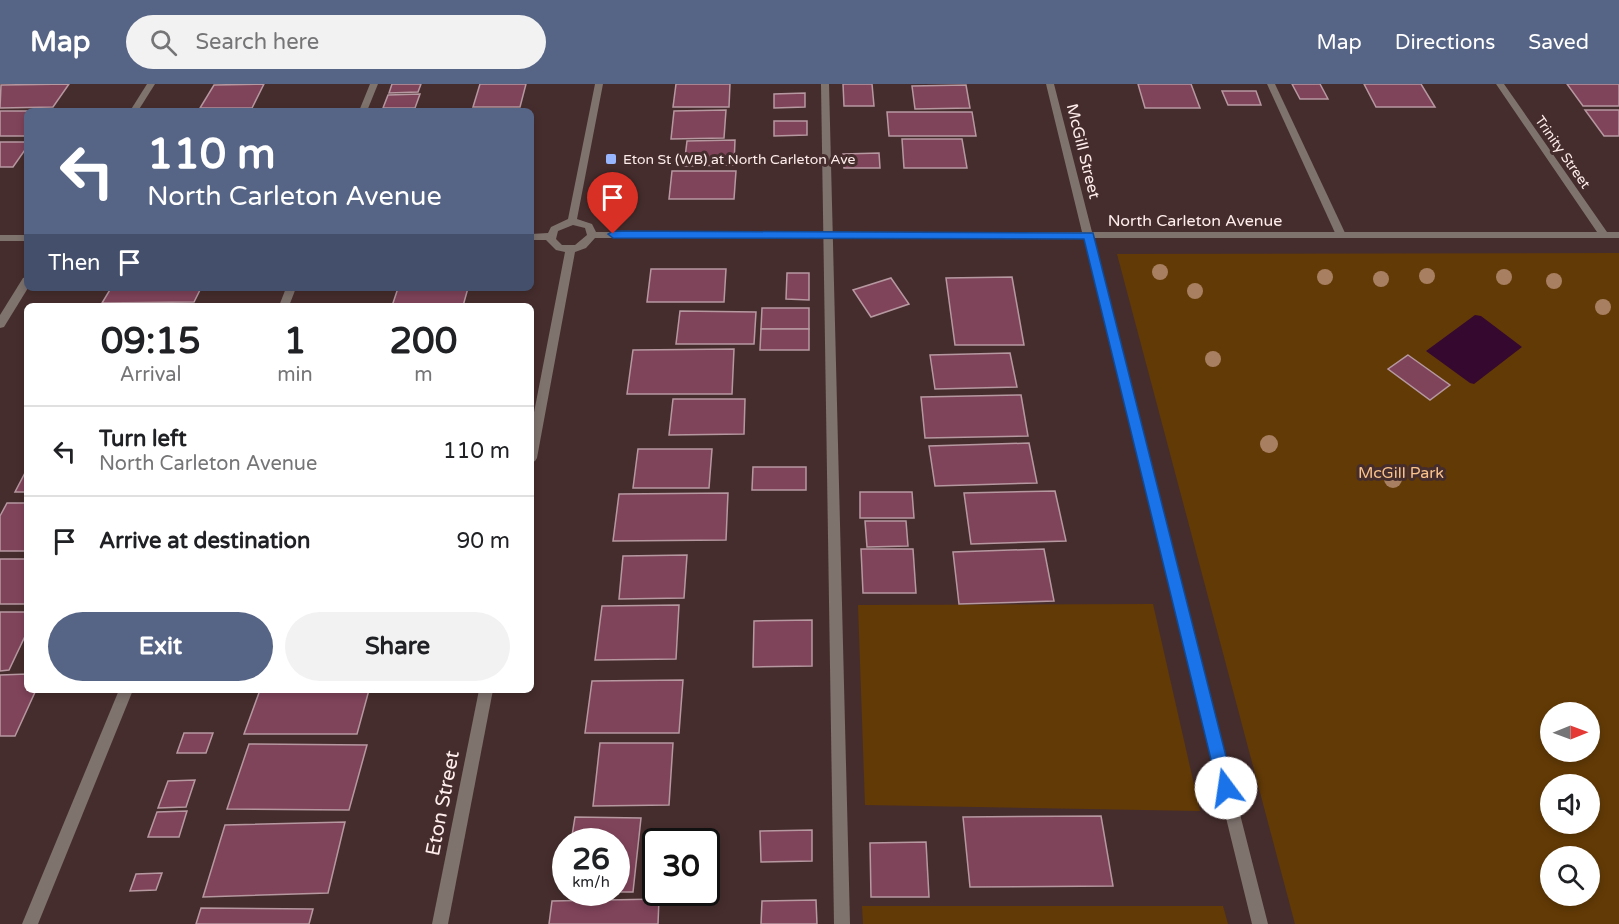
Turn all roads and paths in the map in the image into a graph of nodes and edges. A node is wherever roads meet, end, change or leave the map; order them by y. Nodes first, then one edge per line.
1 (151, 84) edge
2 (374, 84) edge
3 (599, 84) edge
4 (825, 84) edge
5 (1050, 84) edge
6 (1271, 84) edge
7 (1500, 84) edge
8 (136, 108) edge
9 (364, 108) edge
10 (572, 221) junction
11 (592, 235) junction
12 (1341, 235) junction
13 (1604, 235) junction
14 (1619, 235) edge
15 (551, 236) junction
16 (828, 236) junction
17 (1089, 236) junction
18 (534, 237) edge
19 (0, 238) edge
20 (24, 238) edge
21 (571, 249) junction
22 (24, 286) edge
23 (0, 324) edge
24 (534, 442) edge
25 (125, 693) edge
26 (485, 693) edge
27 (30, 924) edge
28 (440, 924) edge
29 (842, 924) edge
30 (1260, 924) edge

1 - 8 street
2 - 9 street
3 - 10 street
4 - 16 street
5 - 17 street, McGill Street
6 - 12 street
7 - 13 street, Trinity Street
10 - 11 street
10 - 15 street
11 - 16 street, North Carleton Avenue
11 - 21 street
12 - 13 street, North Carleton Avenue
12 - 17 street, North Carleton Avenue
13 - 14 street, North Carleton Avenue
15 - 18 street
15 - 21 street
16 - 17 street, North Carleton Avenue
16 - 29 street
17 - 30 street, McGill Street
19 - 20 street
21 - 24 street
22 - 23 street
25 - 27 street
26 - 28 street, Eton Street

